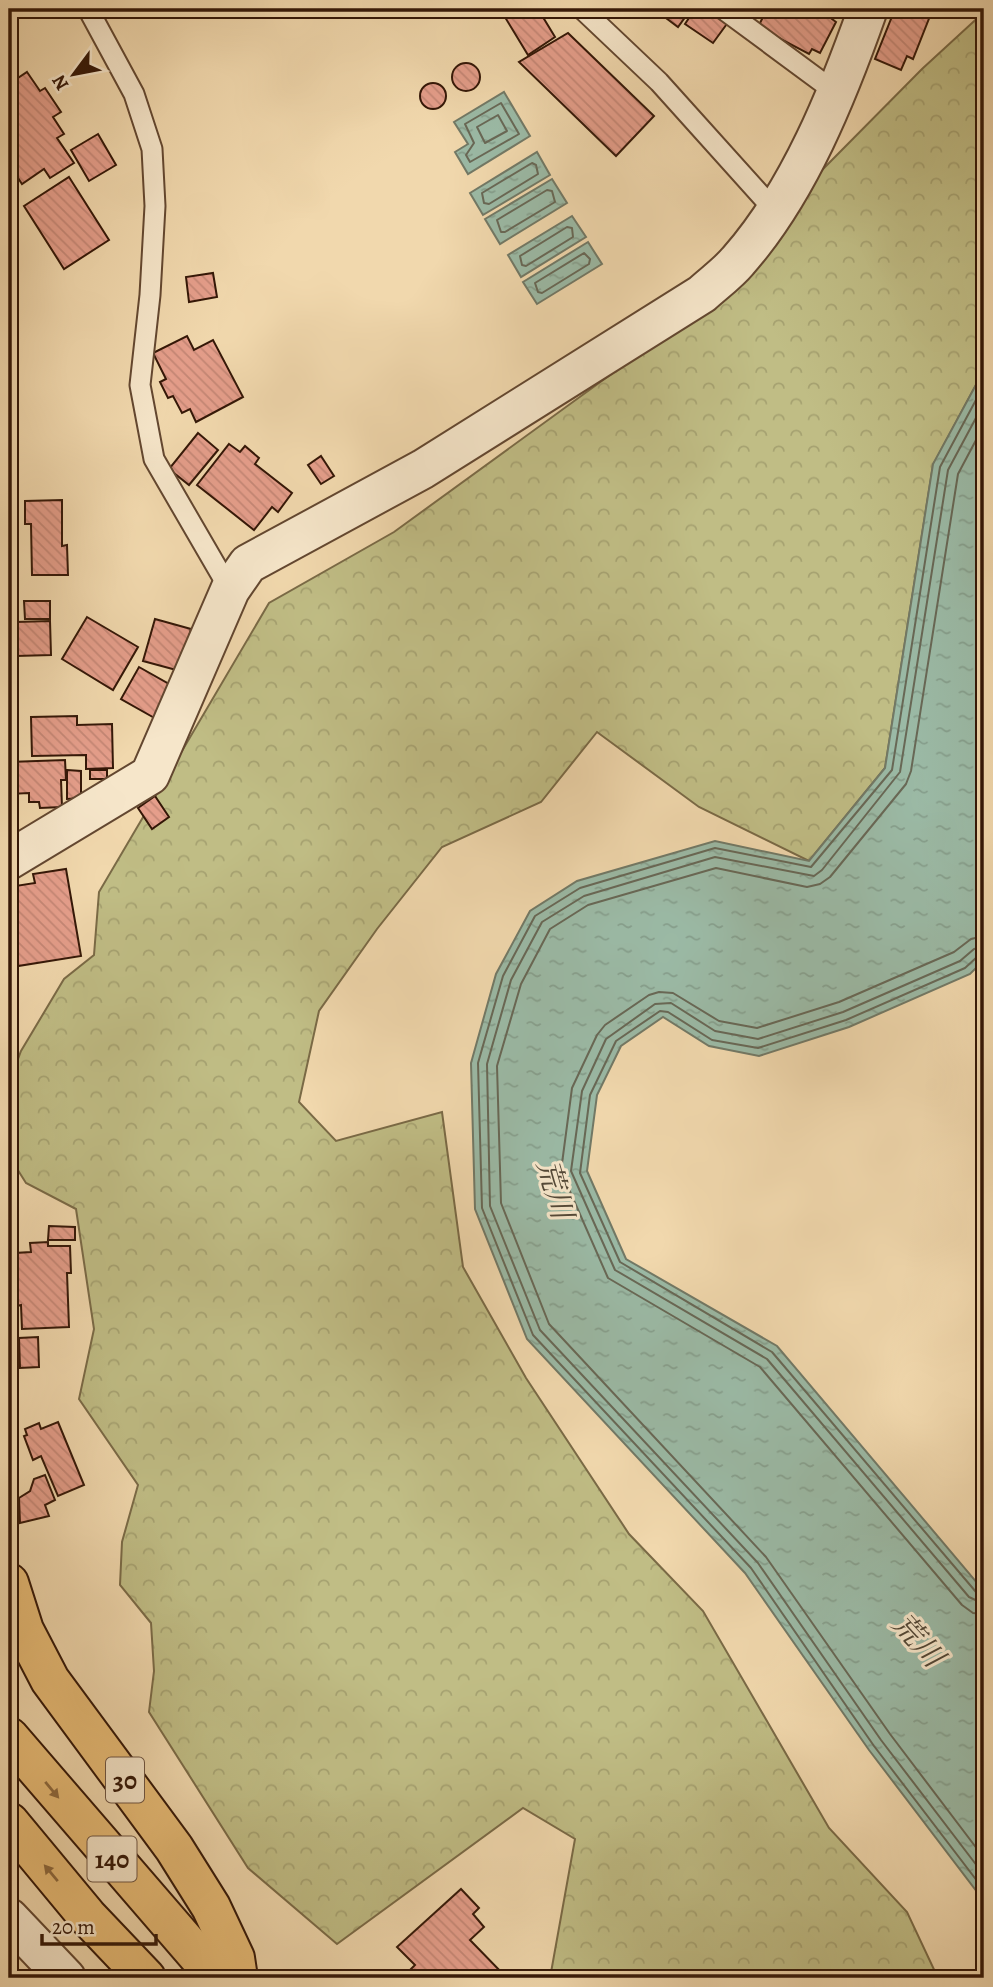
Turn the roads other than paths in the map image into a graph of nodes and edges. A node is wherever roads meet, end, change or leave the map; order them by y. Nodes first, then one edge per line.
1 (88, 9) edge
2 (582, 9) edge
3 (723, 9) edge
4 (868, 9) edge
5 (838, 94) junction
6 (775, 211) junction
7 (230, 590) junction
8 (9, 860) edge
9 (9, 1583) edge
10 (9, 1737) edge
11 (9, 1822) edge
12 (9, 1917) edge
13 (66, 1978) edge
14 (146, 1978) edge
15 (217, 1978) edge
16 (238, 1978) edge

1 - 7 lane
2 - 6 lane
3 - 5 lane
4 - 5 street
5 - 6 street
6 - 7 street
7 - 8 street
9 - 16 main road, 30
10 -> 15 main road, 140
14 -> 11 main road, 140
12 - 13 street

